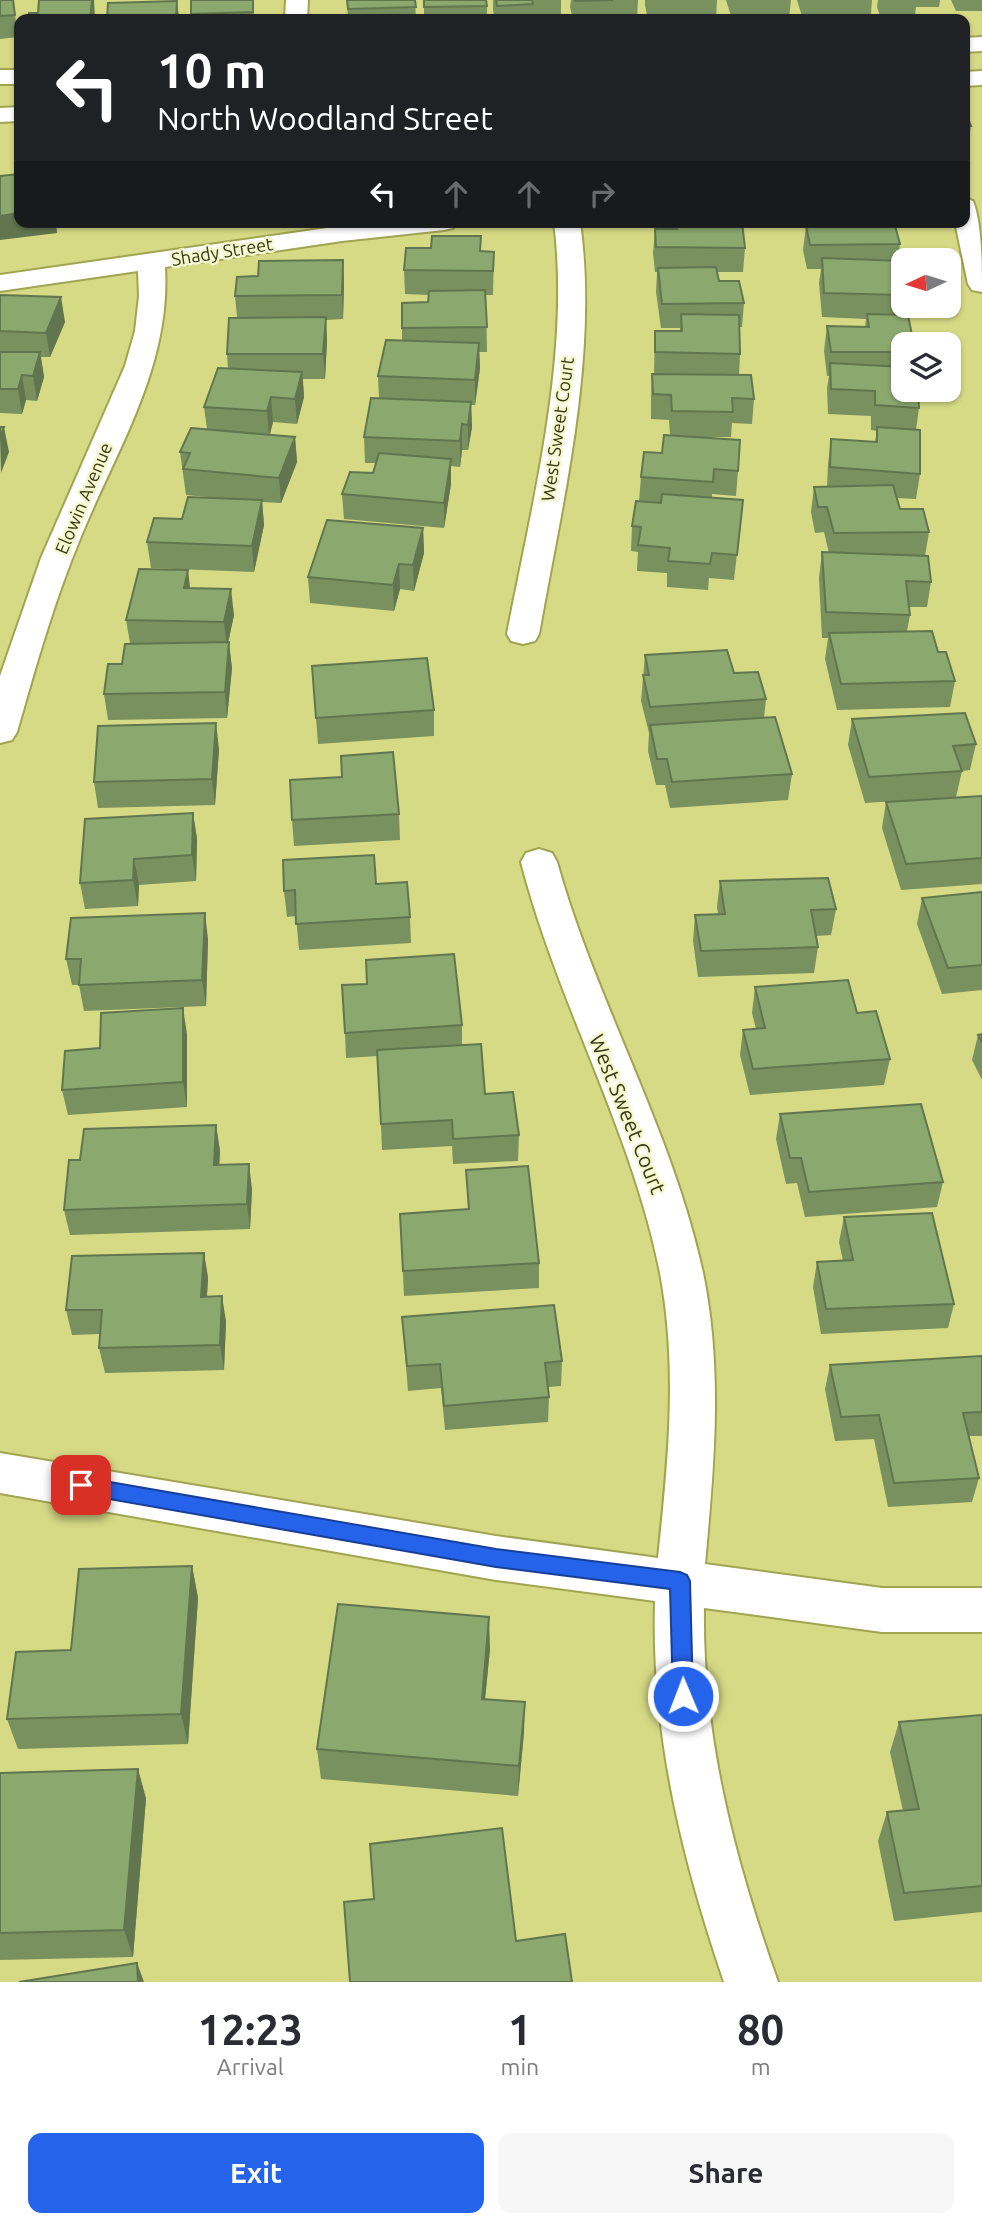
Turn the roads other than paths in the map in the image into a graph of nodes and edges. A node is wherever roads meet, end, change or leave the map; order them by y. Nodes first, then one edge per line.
1 (388, 228) edge
2 (569, 228) edge
3 (969, 228) edge
4 (151, 261) junction
5 (0, 283) edge
6 (982, 284) edge
7 (523, 634) dead end
8 (0, 732) edge
9 (539, 862) dead end
10 (0, 1473) edge
11 (680, 1581) junction
12 (982, 1610) edge
13 (751, 1982) edge

1 - 4 street, Shady Street
2 - 7 street, West Sweet Court
3 - 6 street
4 - 5 street, Shady Street
4 - 8 street, Elowin Avenue
9 - 11 street, West Sweet Court
10 - 11 street
11 - 12 street
11 - 13 street, West Sweet Court

